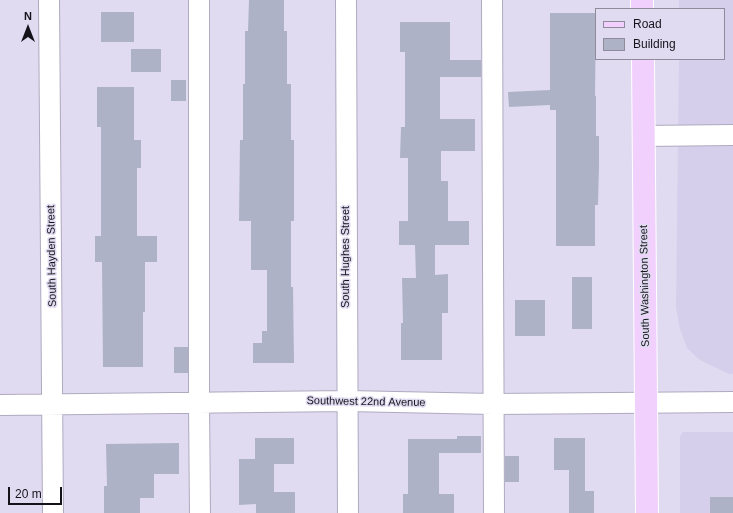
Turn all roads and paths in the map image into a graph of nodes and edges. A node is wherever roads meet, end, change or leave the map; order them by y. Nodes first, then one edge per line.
1 (49, 0) edge
2 (199, 0) edge
3 (346, 0) edge
4 (492, 0) edge
5 (642, 60) edge
6 (733, 135) edge
7 (643, 136) junction
8 (347, 401) junction
9 (733, 402) edge
10 (198, 403) junction
11 (646, 403) junction
12 (493, 404) junction
13 (0, 405) edge
14 (53, 405) junction
15 (53, 513) edge
16 (200, 513) edge
17 (348, 513) edge
18 (494, 513) edge
19 (647, 513) edge

1 - 14 street, South Hayden Street
2 - 10 street
3 - 8 street, South Hughes Street
4 - 12 street
5 - 7 main road, South Washington Street
6 - 7 street
7 - 11 main road, South Washington Street
8 - 10 street, Southwest 22nd Avenue
8 - 12 street, Southwest 22nd Avenue
8 - 17 street, South Hughes Street
9 - 11 street, Southwest 22nd Avenue
10 - 14 street, Southwest 22nd Avenue
10 - 16 street
11 - 12 street, Southwest 22nd Avenue
11 - 19 main road, South Washington Street
12 - 18 street
13 - 14 street, Southwest 22nd Avenue
14 - 15 street, South Hayden Street

